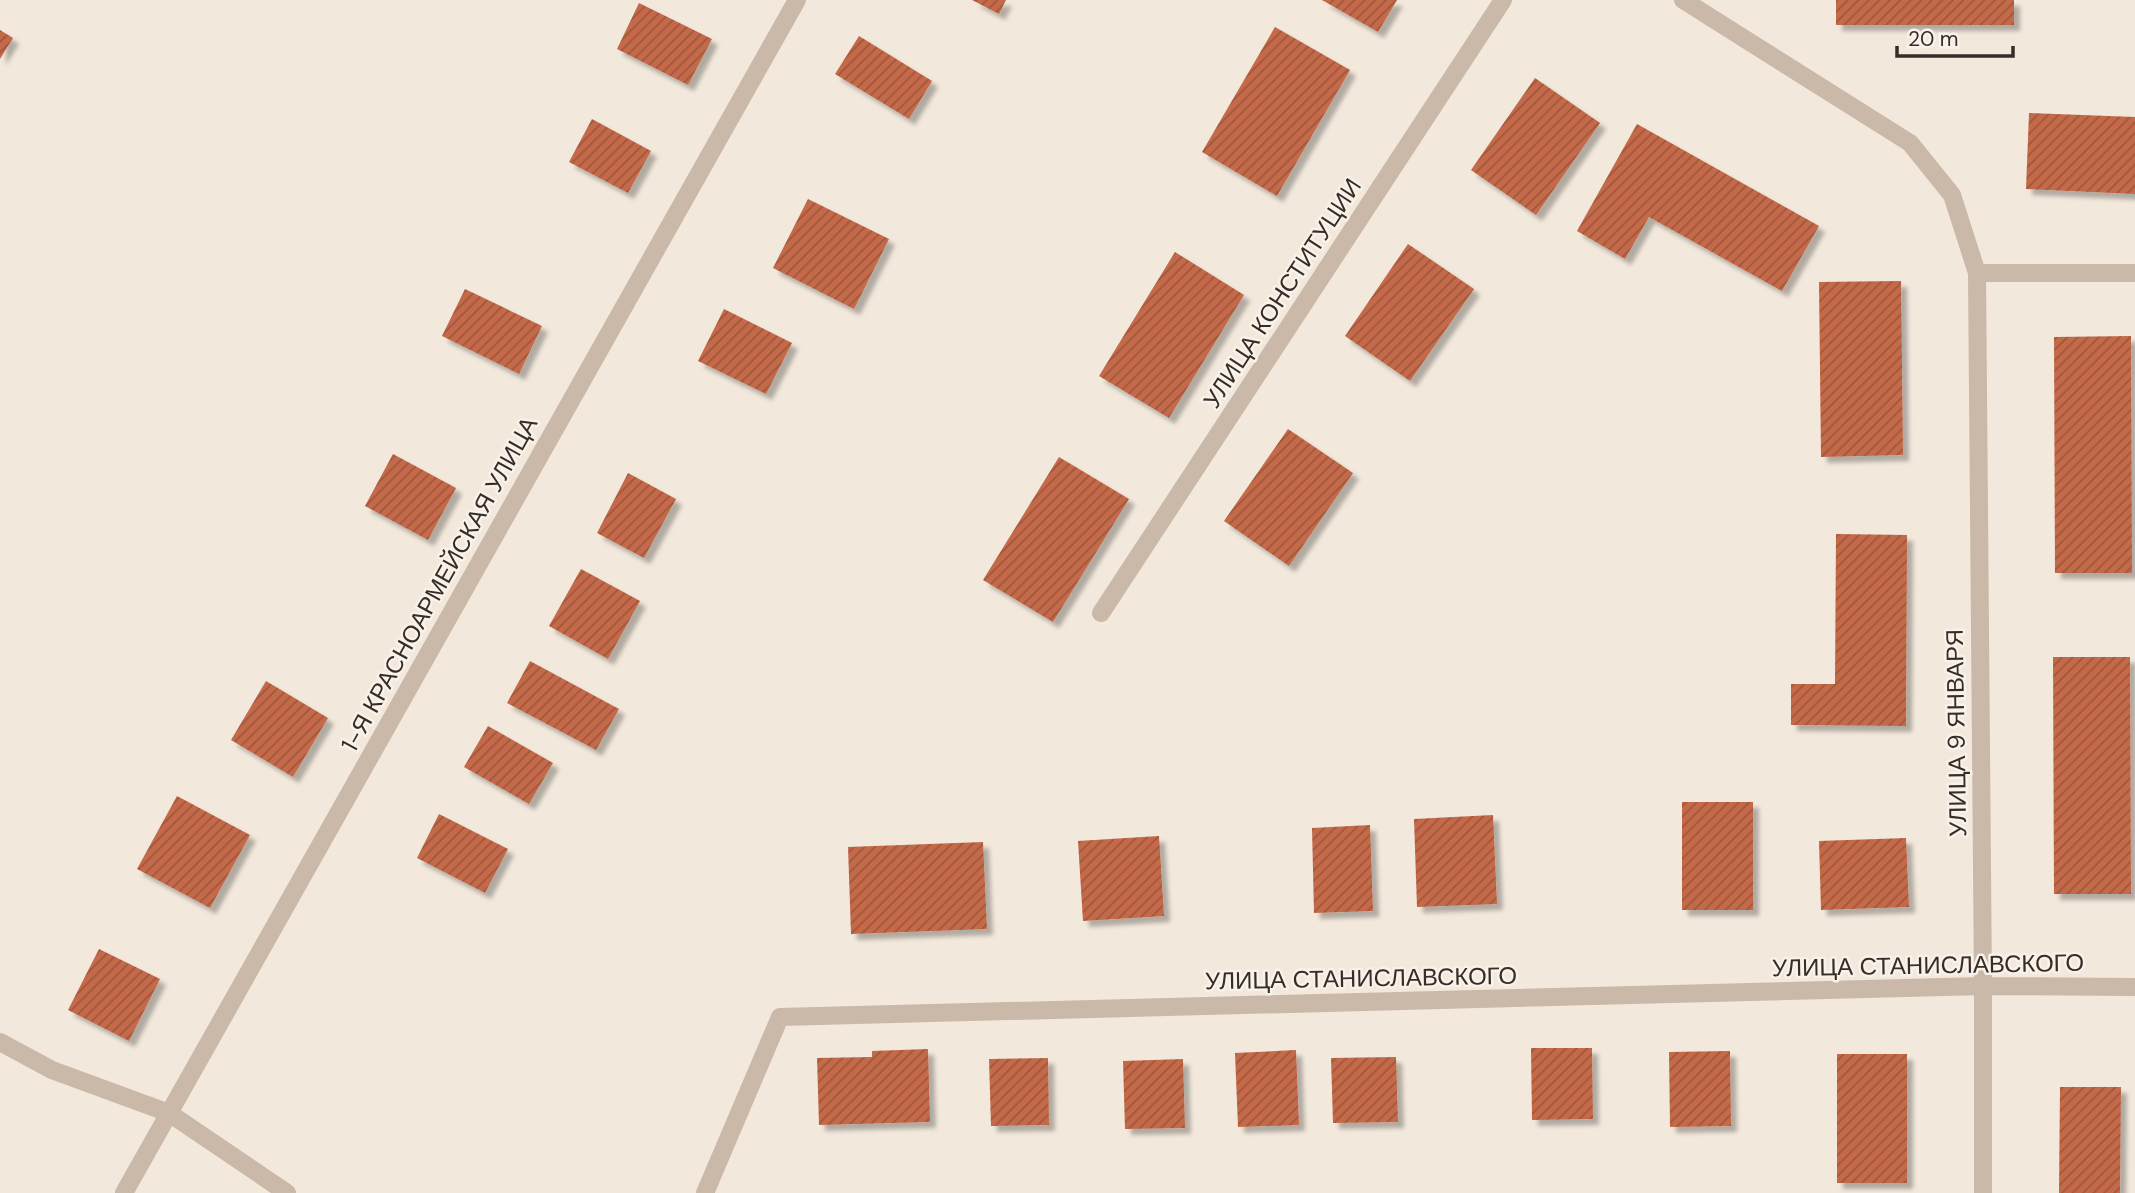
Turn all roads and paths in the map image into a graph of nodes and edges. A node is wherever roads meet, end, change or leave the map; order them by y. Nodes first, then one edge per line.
1 (797, 0) edge
2 (1503, 0) edge
3 (1683, 0) edge
4 (1977, 272) junction
5 (2135, 273) edge
6 (1101, 613) dead end
7 (1983, 986) junction
8 (2135, 987) edge
9 (0, 1042) edge
10 (169, 1113) junction
11 (124, 1193) edge
12 (287, 1193) edge
13 (705, 1193) edge
14 (1983, 1193) edge

1 - 10 street, 1-Я КРАСНОАРМЕЙСКАЯ УЛИЦА
2 - 6 street, УЛИЦА КОНСТИТУЦИИ
3 - 4 street, УЛИЦА 9 ЯНВАРЯ
4 - 5 street
4 - 7 street, УЛИЦА 9 ЯНВАРЯ
7 - 8 street, УЛИЦА СТАНИСЛАВСКОГО
7 - 13 street, УЛИЦА СТАНИСЛАВСКОГО
7 - 14 street, УЛИЦА 9 ЯНВАРЯ
9 - 10 street
10 - 11 street, 1-Я КРАСНОАРМЕЙСКАЯ УЛИЦА
10 - 12 street

